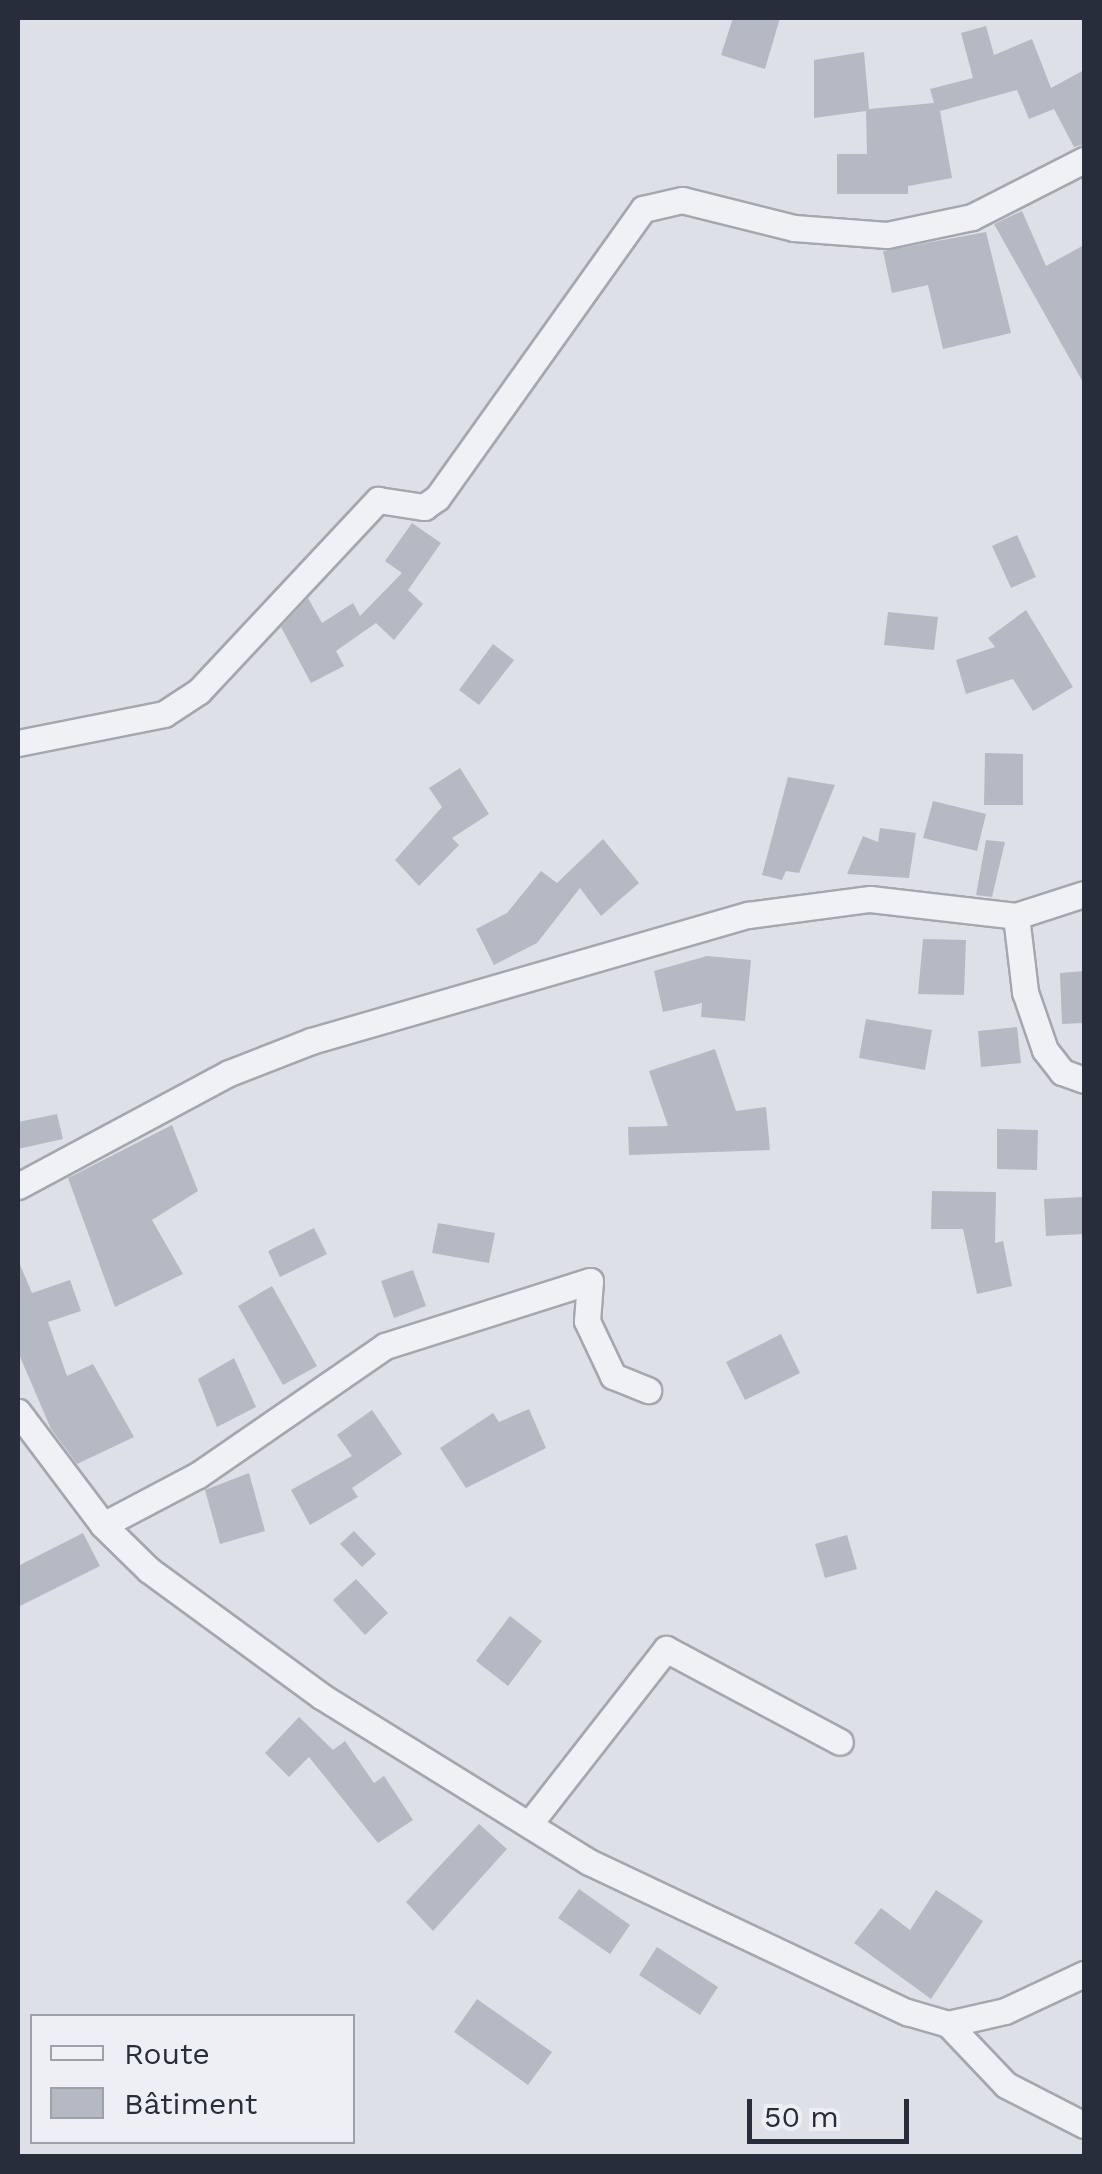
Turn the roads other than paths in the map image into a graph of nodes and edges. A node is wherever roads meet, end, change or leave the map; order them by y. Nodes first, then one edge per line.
1 (1084, 160) edge
2 (18, 743) edge
3 (1084, 894) edge
4 (1016, 916) junction
5 (1084, 1080) edge
6 (18, 1186) edge
7 (648, 1390) dead end
8 (18, 1412) edge
9 (103, 1525) junction
10 (840, 1742) dead end
11 (530, 1823) junction
12 (1084, 1974) edge
13 (948, 2024) junction
14 (1084, 2125) edge

1 - 2 street
3 - 4 street
4 - 5 street
4 - 6 street
7 - 9 street
8 - 9 street
9 - 11 street
10 - 11 street
11 - 13 street
12 - 13 street
13 - 14 street

